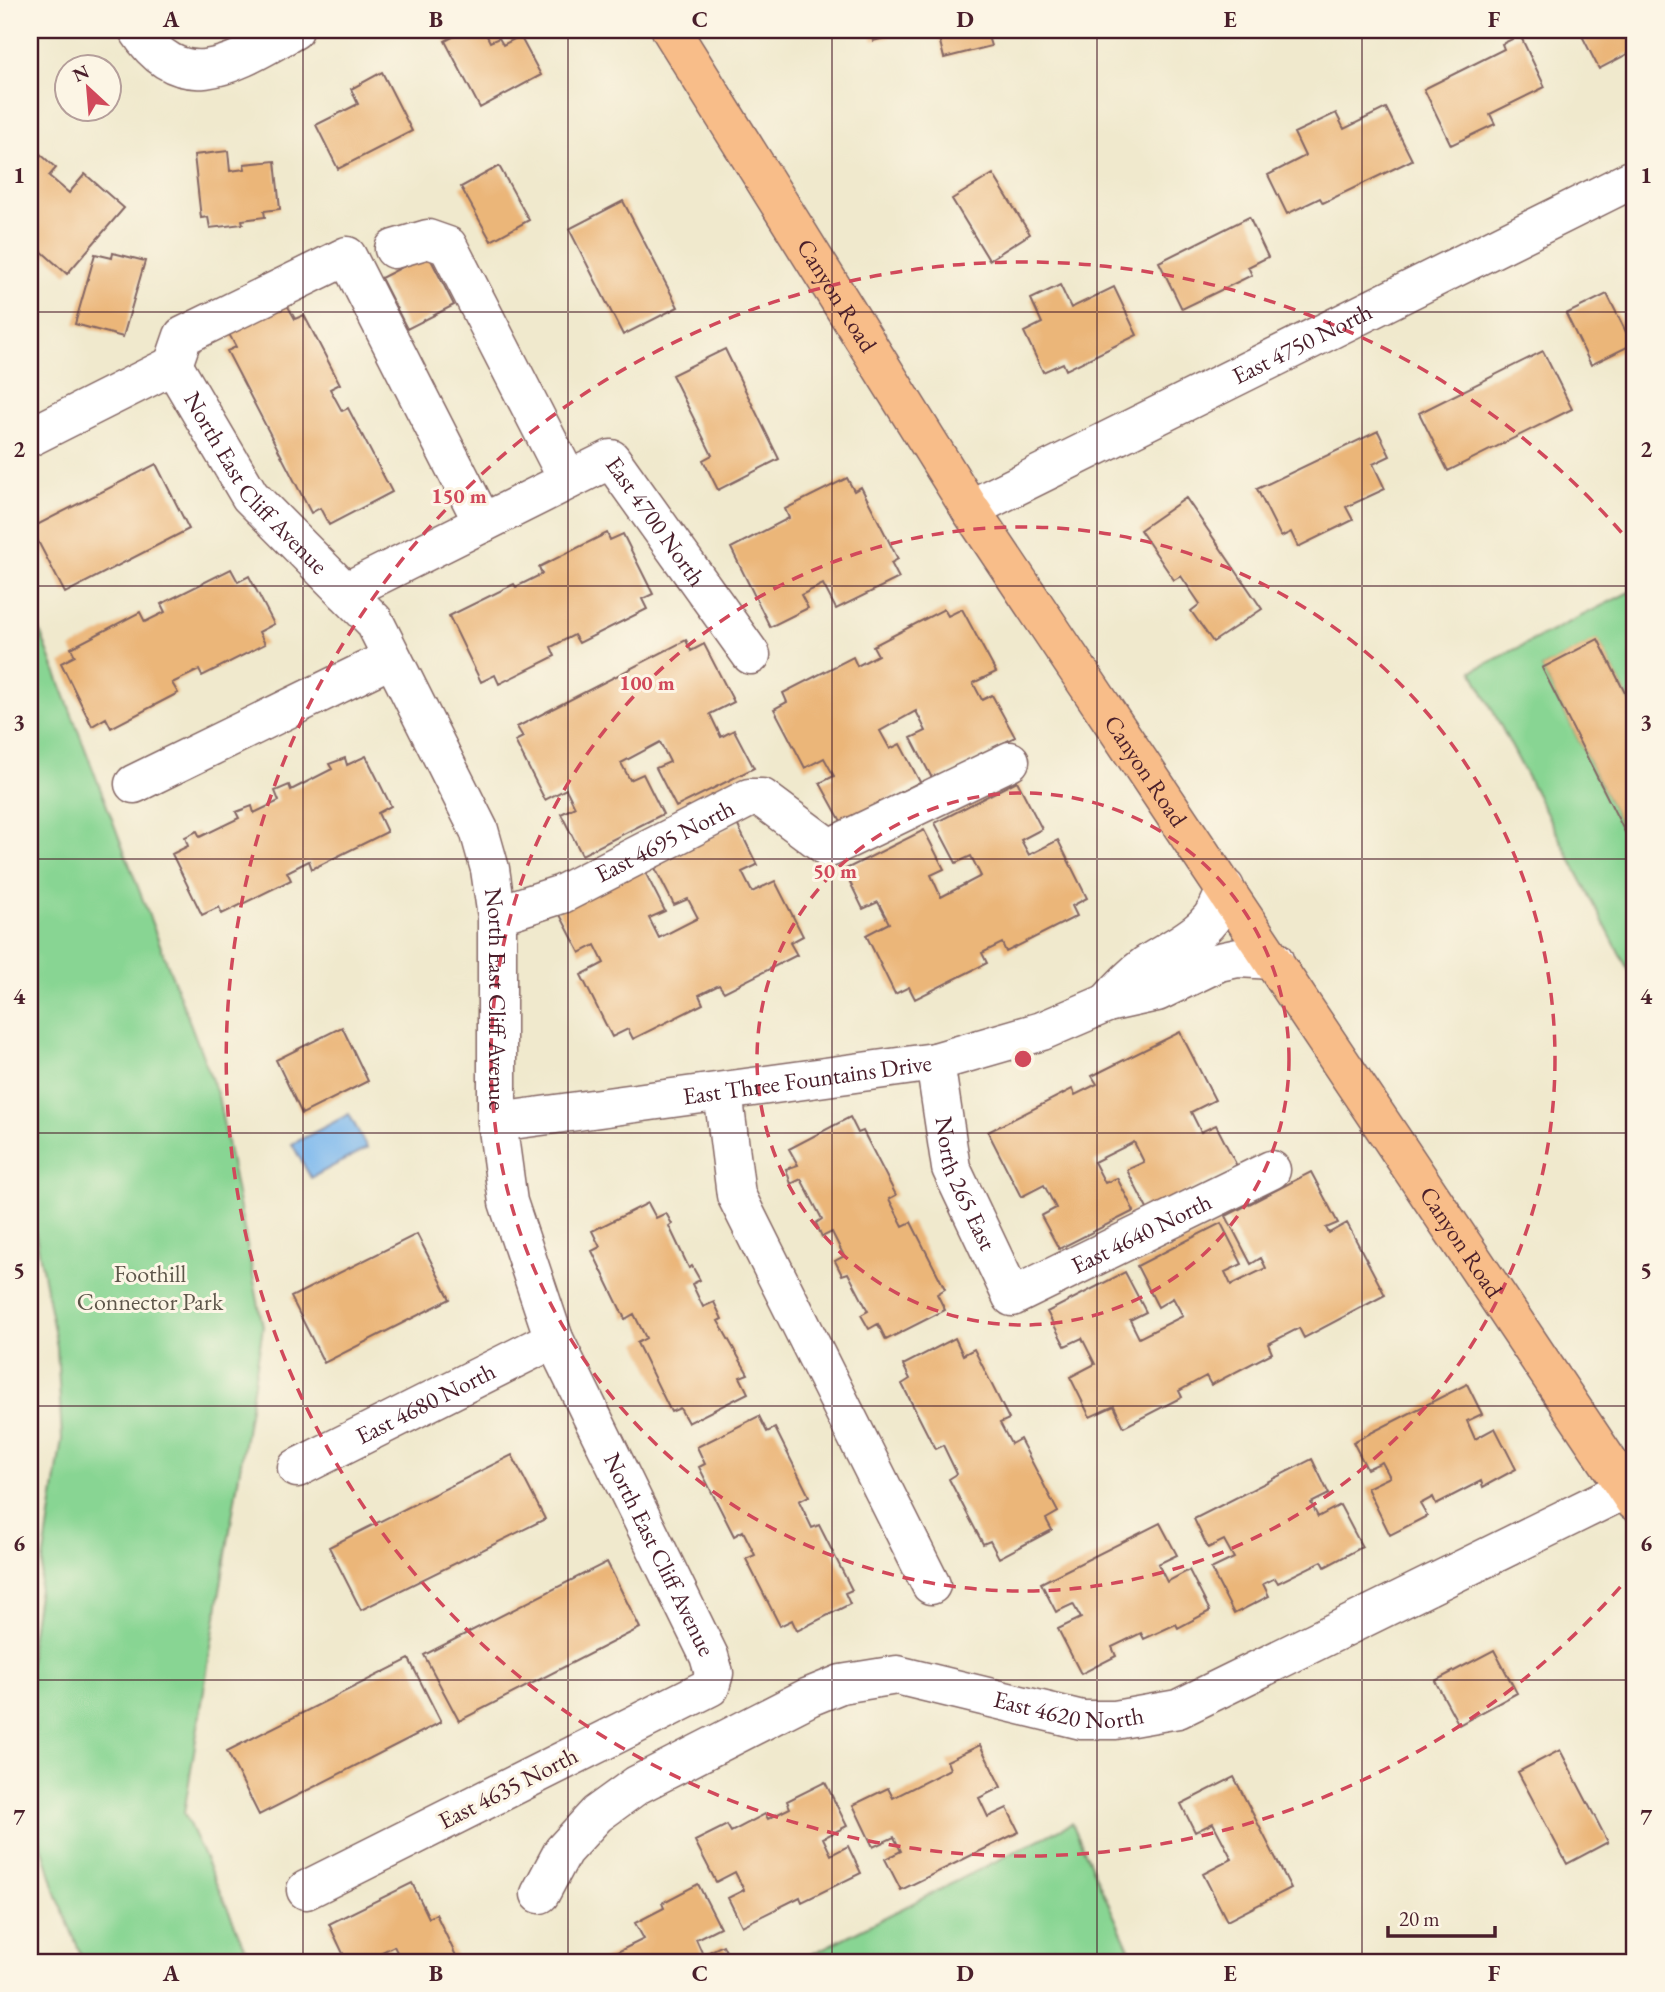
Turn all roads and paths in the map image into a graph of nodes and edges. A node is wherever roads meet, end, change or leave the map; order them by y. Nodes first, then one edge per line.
1 (138, 30) edge
2 (294, 30) edge
3 (671, 30) edge
4 (1635, 178) edge
5 (394, 249) dead end
6 (173, 365) junction
7 (30, 437) edge
8 (568, 481) junction
9 (970, 509) junction
10 (483, 523) junction
11 (345, 592) junction
12 (751, 655) dead end
13 (392, 658) junction
14 (1010, 761) dead end
15 (134, 784) dead end
16 (1225, 888) junction
17 (497, 915) junction
18 (1274, 960) junction
19 (1107, 1003) junction
20 (934, 1062) junction
21 (723, 1092) junction
22 (498, 1122) junction
23 (1271, 1170) dead end
24 (1012, 1297) joint
25 (554, 1339) junction
26 (297, 1468) dead end
27 (1631, 1496) edge
28 (931, 1585) dead end
29 (710, 1687) joint
30 (306, 1890) dead end
31 (540, 1894) dead end

1 - 2 street
3 - 9 main road, Canyon Road
4 - 9 street, East 4750 North
5 - 8 street
6 - 7 street
6 - 10 street
6 - 11 street, North East Cliff Avenue
8 - 10 street, East 4700 North
8 - 12 street, East 4700 North
9 - 16 main road, Canyon Road
10 - 11 street, East 4700 North
11 - 13 street, North East Cliff Avenue
13 - 15 street
13 - 17 street, North East Cliff Avenue
14 - 17 street, East 4695 North
16 - 18 main road, Canyon Road
16 - 19 street, East Three Fountains Drive
17 - 22 street, North East Cliff Avenue
18 - 19 street, East Three Fountains Drive
18 - 27 main road, Canyon Road
19 - 20 street, East Three Fountains Drive
20 - 21 street, East Three Fountains Drive
20 - 24 street, North 265 East
21 - 22 street, East Three Fountains Drive
21 - 28 street
22 - 25 street, North East Cliff Avenue
23 - 24 street, East 4640 North
25 - 26 street, East 4680 North
25 - 29 street, North East Cliff Avenue
27 - 31 street, East 4620 North
29 - 30 street, East 4635 North

